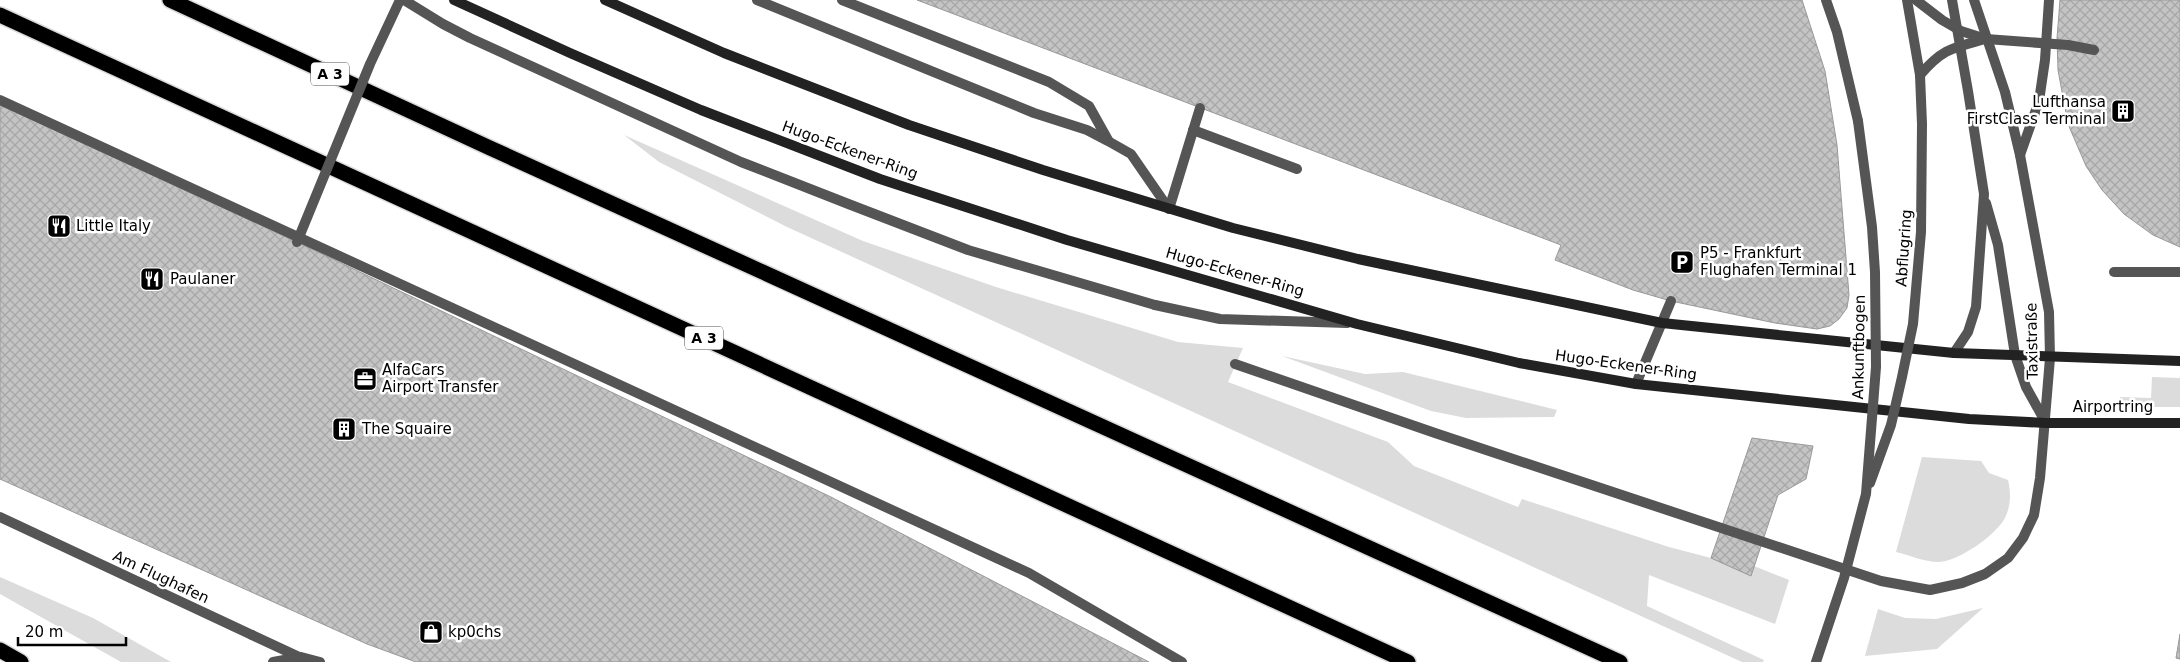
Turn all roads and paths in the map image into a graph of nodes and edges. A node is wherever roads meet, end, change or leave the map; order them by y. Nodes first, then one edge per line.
1 (170, 0) edge
2 (400, 0) edge
3 (404, 0) edge
4 (454, 0) edge
5 (604, 0) edge
6 (757, 0) edge
7 (842, 0) edge
8 (1826, 0) edge
9 (1907, 0) edge
10 (1916, 0) edge
11 (1952, 0) edge
12 (1974, 0) edge
13 (2049, 0) edge
14 (0, 15) edge
15 (1986, 39) junction
16 (2094, 50) dead end
17 (1920, 75) junction
18 (0, 100) edge
19 (1200, 108) dead end
20 (1193, 130) junction
21 (1108, 141) junction
22 (2020, 155) junction
23 (1298, 169) dead end
24 (1984, 194) junction
25 (1169, 209) junction
26 (297, 242) dead end
27 (2114, 272) dead end
28 (2180, 272) edge
29 (1670, 301) dead end
30 (1662, 323) junction
31 (1357, 324) junction
32 (1954, 353) junction
33 (2015, 355) junction
34 (2050, 358) junction
35 (2180, 361) edge
36 (1235, 364) dead end
37 (1636, 384) junction
38 (2180, 422) edge
39 (2046, 423) junction
40 (1866, 494) junction
41 (0, 517) edge
42 (0, 650) edge
43 (21, 662) edge
44 (273, 662) edge
45 (310, 662) edge
46 (320, 662) edge
47 (1182, 662) edge
48 (1408, 662) edge
49 (1620, 662) edge
50 (1816, 662) edge

1 - 49 highway, A 3
2 - 26 street, bridge
3 - 31 street, bridge
4 - 31 street, Hugo-Eckener-Ring
5 - 25 street
6 - 21 street
7 - 21 street
8 - 40 street, Ankunftbogen, bridge
9 - 17 street, Abflugring, bridge
10 - 15 street, bridge
11 - 24 street, Taxistraße
12 - 22 street, Taxistraße
13 - 22 street
14 - 48 highway, A 3
15 - 16 street, bridge
15 - 17 street, bridge
17 - 40 street, Abflugring, bridge
18 - 47 street
19 - 20 street
20 - 23 street
20 - 25 street
21 - 25 street
22 - 34 street, Taxistraße
24 - 32 street, Taxistraße
24 - 33 street, Taxistraße
25 - 30 street
27 - 28 street
29 - 30 street
30 - 32 street
30 - 37 street
31 - 37 street, Hugo-Eckener-Ring
32 - 33 street
33 - 34 street
33 - 39 street, Taxistraße
34 - 35 street
34 - 39 street, Taxistraße
36 - 39 street
37 - 39 street, Hugo-Eckener-Ring
38 - 39 street, Airportring
40 - 50 street, Ankunftbogen, bridge
41 - 45 street, Am Flughafen, bridge
42 - 43 highway
44 - 46 street

